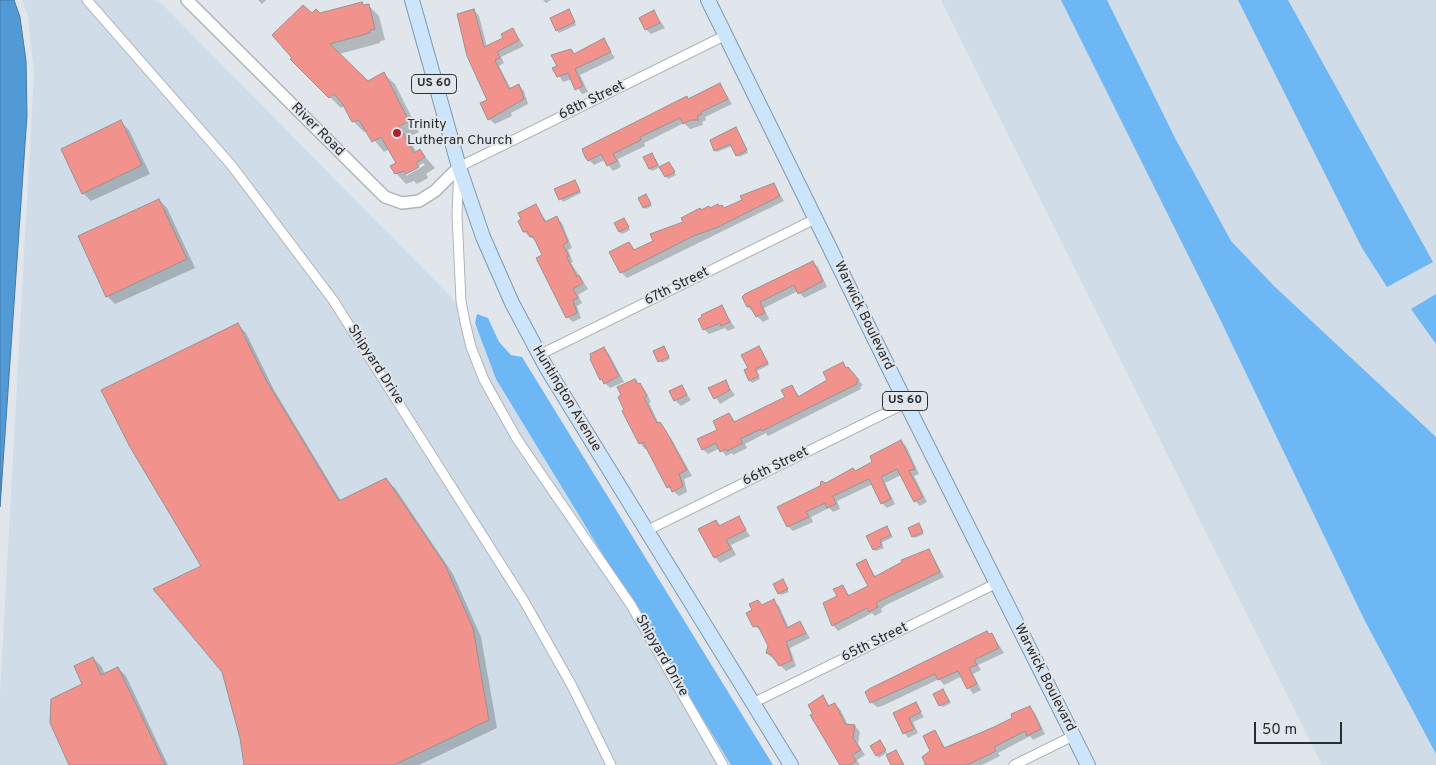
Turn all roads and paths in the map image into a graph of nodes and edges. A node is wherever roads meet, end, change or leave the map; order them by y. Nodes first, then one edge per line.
1 (87, 0) edge
2 (187, 0) edge
3 (412, 0) edge
4 (708, 0) edge
5 (726, 35) junction
6 (459, 167) junction
7 (815, 219) junction
8 (539, 355) junction
9 (906, 403) junction
10 (646, 531) junction
11 (997, 583) junction
12 (753, 703) junction
13 (1073, 736) junction
14 (611, 765) edge
15 (723, 765) edge
16 (791, 765) edge
17 (1014, 765) edge
18 (1088, 765) edge

1 - 14 street, Shipyard Drive
2 - 6 street, River Road
3 - 6 main road, Huntington Avenue / US 60
4 - 5 main road, Warwick Boulevard / US 60
5 - 6 street, 68th Street
5 - 7 main road, Warwick Boulevard / US 60
6 - 8 main road, Huntington Avenue / US 60
6 - 15 street, Shipyard Drive
7 - 8 street, 67th Street
7 - 9 main road, Warwick Boulevard / US 60
8 - 10 main road, Huntington Avenue / US 60
9 - 10 street, 66th Street
9 - 11 main road, Warwick Boulevard / US 60
10 - 12 main road, Huntington Avenue / US 60
11 - 12 street, 65th Street
11 - 13 main road, Warwick Boulevard / US 60
12 - 16 main road, Huntington Avenue / US 60
13 - 17 street
13 - 18 main road, Warwick Boulevard / US 60

